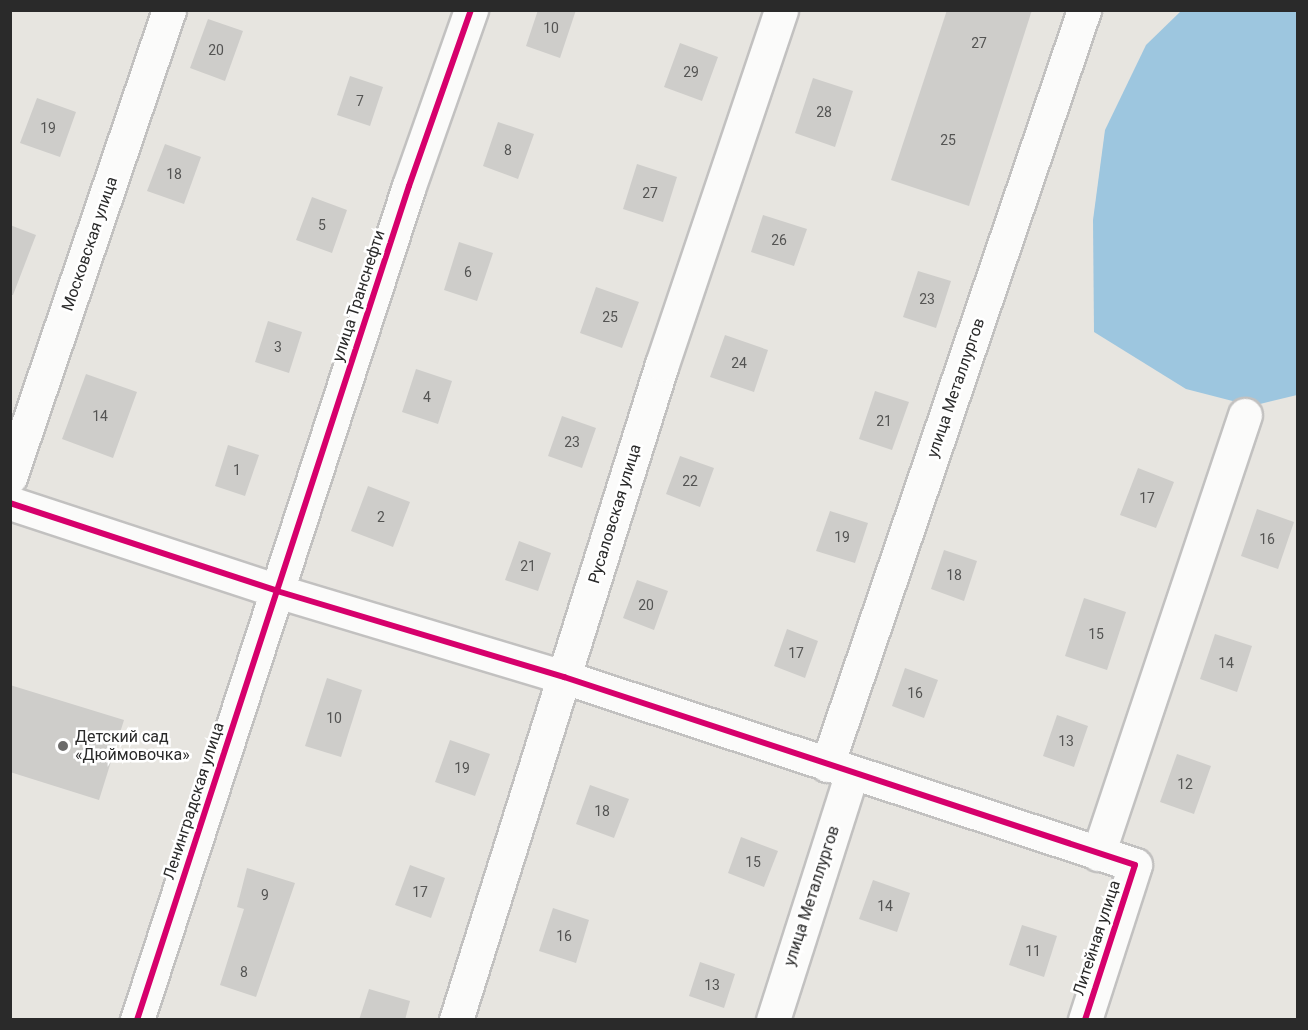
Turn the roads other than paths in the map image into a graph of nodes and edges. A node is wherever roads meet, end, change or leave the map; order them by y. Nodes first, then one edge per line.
1 (169, 10) edge
2 (471, 10) edge
3 (781, 10) edge
4 (1084, 10) edge
5 (1245, 415) dead end
6 (10, 477) edge
7 (10, 503) edge
8 (277, 591) junction
9 (564, 677) junction
10 (839, 769) junction
11 (1098, 854) junction
12 (137, 1020) edge
13 (456, 1020) edge
14 (772, 1020) edge
15 (1085, 1020) edge

1 - 6 street, Московская улица
2 - 8 street, улица Транснефти
3 - 9 street, Русаловская улица
4 - 10 street, улица Металлургов
5 - 11 street
7 - 8 street
8 - 9 street
8 - 12 street, Ленинградская улица
9 - 10 street
9 - 13 street, Русаловская улица
10 - 11 street
10 - 14 street, улица Металлургов
11 - 15 street, Литейная улица

